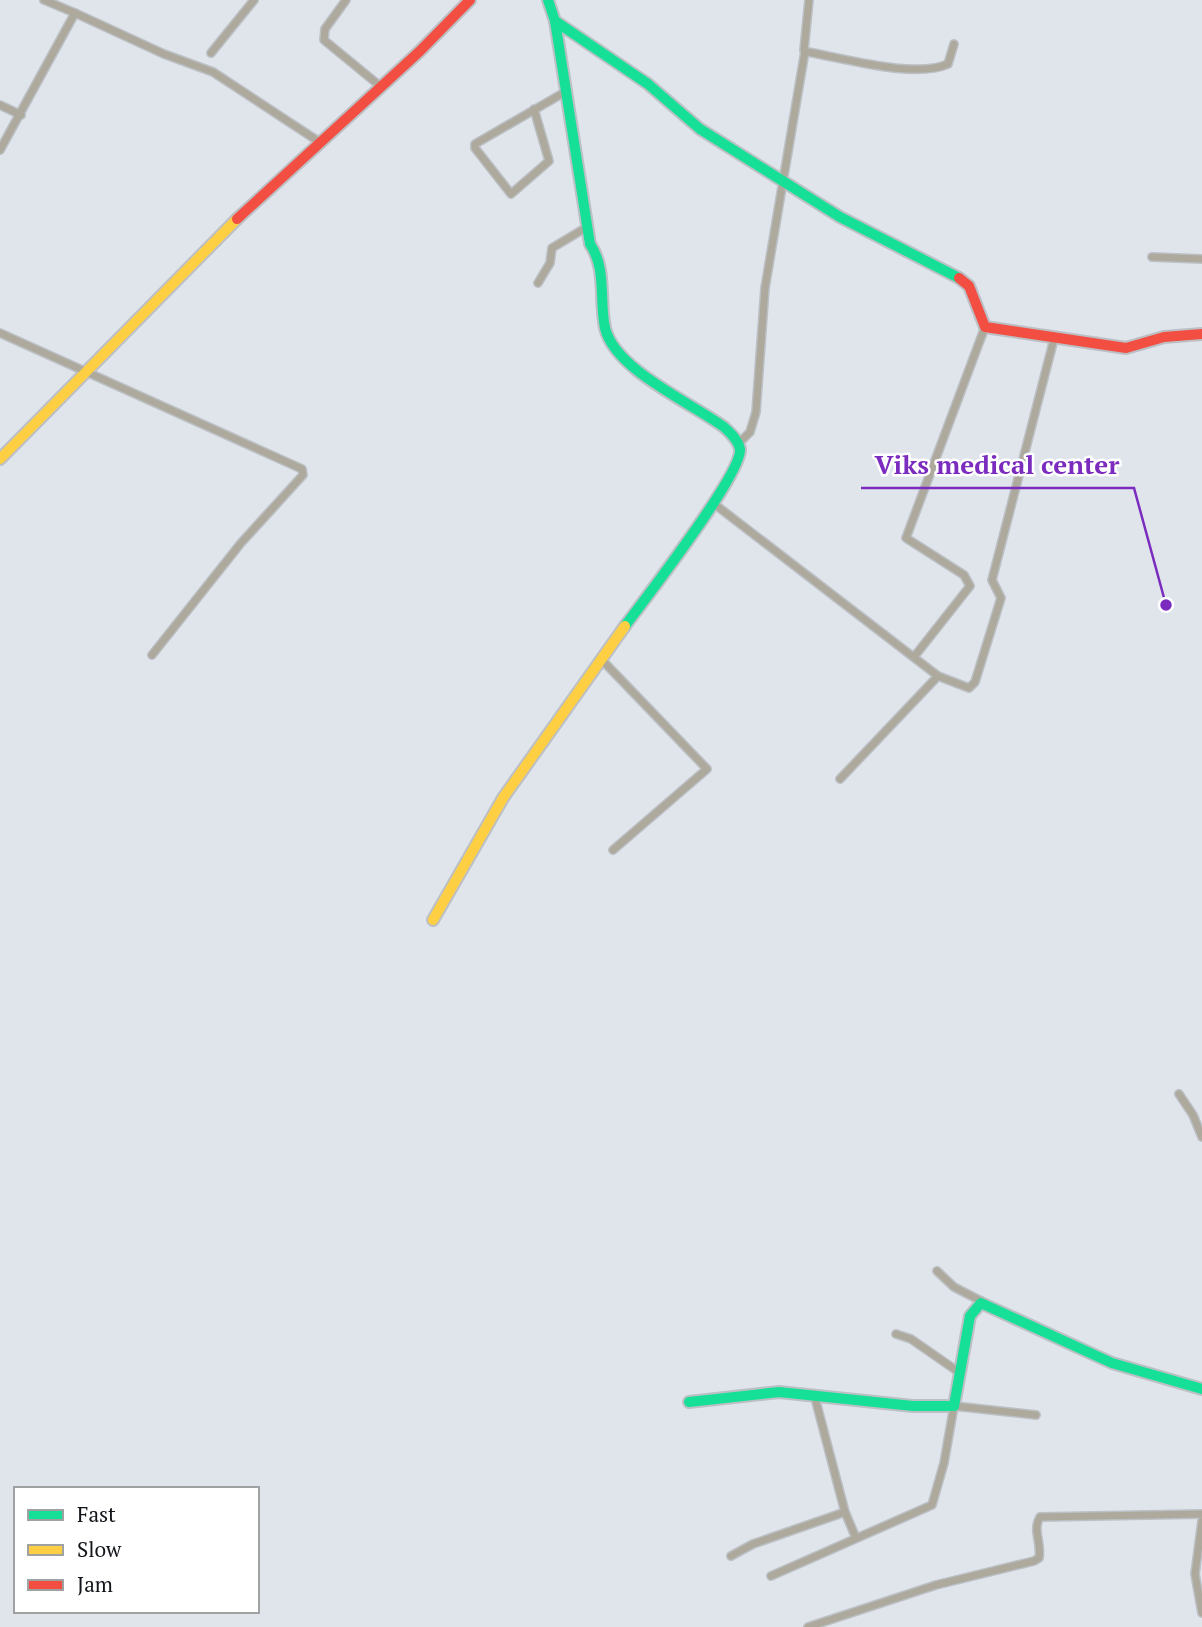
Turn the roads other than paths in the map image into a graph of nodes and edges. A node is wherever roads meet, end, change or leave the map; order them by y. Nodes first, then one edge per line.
1 (44, 0) edge
2 (254, 0) edge
3 (346, 0) edge
4 (470, 0) edge
5 (548, 0) edge
6 (809, 0) edge
7 (75, 13) junction
8 (555, 21) junction
9 (954, 44) dead end
10 (805, 51) junction
11 (211, 53) dead end
12 (380, 86) junction
13 (565, 92) junction
14 (0, 105) edge
15 (534, 108) junction
16 (21, 115) junction
17 (321, 142) junction
18 (0, 150) edge
19 (783, 181) junction
20 (587, 227) junction
21 (1152, 257) dead end
22 (1202, 259) edge
23 (538, 283) dead end
24 (985, 327) junction
25 (0, 333) edge
26 (1202, 334) edge
27 (1054, 339) junction
28 (86, 370) junction
29 (739, 443) junction
30 (0, 459) edge
31 (713, 503) junction
32 (152, 654) dead end
33 (914, 657) junction
34 (601, 659) junction
35 (938, 677) junction
36 (840, 779) dead end
37 (613, 850) dead end
38 (433, 920) dead end
39 (1179, 1094) dead end
40 (1202, 1137) edge
41 (937, 1271) dead end
42 (986, 1303) junction
43 (897, 1334) dead end
44 (960, 1373) junction
45 (1202, 1389) edge
46 (814, 1394) junction
47 (689, 1402) dead end
48 (954, 1406) junction
49 (1036, 1415) dead end
50 (845, 1512) junction
51 (1202, 1514) edge
52 (1202, 1521) edge
53 (856, 1538) junction
54 (1200, 1550) edge
55 (731, 1556) dead end
56 (771, 1576) dead end
57 (1202, 1613) edge
58 (808, 1627) edge

1 - 7 street
2 - 11 street
3 - 12 street
4 - 12 street
5 - 8 street
6 - 10 street
7 - 16 street
7 - 17 street
8 - 13 street
8 - 19 street
9 - 10 street
10 - 19 street
12 - 17 street
13 - 15 street
13 - 20 street
14 - 16 street
15 - 15 street
16 - 18 street
17 - 28 street
19 - 24 street
19 - 29 street
20 - 23 street
20 - 29 street
21 - 22 street
24 - 27 street
24 - 33 street
25 - 28 street
26 - 27 street
27 - 35 street
28 - 30 street
28 - 32 street
29 - 31 street
31 - 33 street
31 - 34 street
33 - 35 street
34 - 37 street
34 - 38 street
35 - 36 street
39 - 40 street
41 - 42 street
42 - 44 street
42 - 45 street
43 - 44 street
44 - 48 street
46 - 47 street
46 - 48 street
46 - 50 street
48 - 49 street
48 - 53 street
50 - 53 street
50 - 55 street
51 - 58 street
52 - 54 street
53 - 56 street
54 - 57 street

